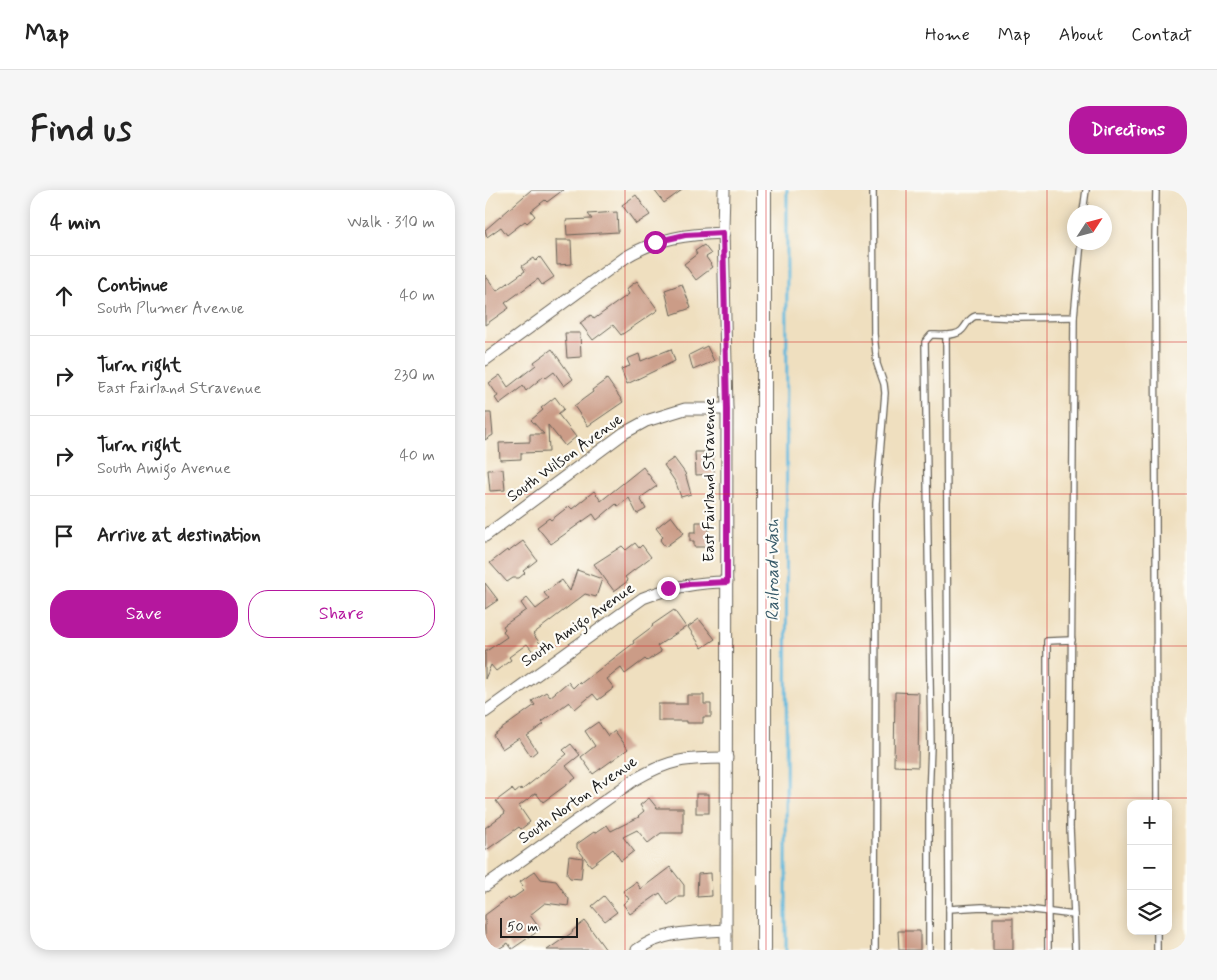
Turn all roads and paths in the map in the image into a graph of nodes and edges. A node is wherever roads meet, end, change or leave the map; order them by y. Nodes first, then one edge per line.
1 (724, 190) edge
2 (764, 190) edge
3 (873, 190) edge
4 (1086, 190) edge
5 (1156, 190) edge
6 (1084, 205) edge
7 (723, 233) junction
8 (1080, 250) edge
9 (1074, 317) junction
10 (946, 335) junction
11 (485, 360) edge
12 (727, 409) junction
13 (485, 536) edge
14 (727, 582) junction
15 (1072, 640) junction
16 (485, 712) edge
17 (727, 758) junction
18 (1157, 800) edge
19 (485, 886) edge
20 (949, 909) junction
21 (1048, 911) junction
22 (1074, 915) junction
23 (726, 930) junction
24 (1157, 935) edge
25 (637, 950) edge
26 (726, 950) edge
27 (764, 950) edge
28 (875, 950) edge
29 (929, 950) edge
30 (949, 950) edge
31 (1048, 950) edge
32 (1075, 950) edge
33 (1157, 950) edge

1 - 7 street, East Fairland Stravenue
2 - 27 street
3 - 28 lane
4 - 6 lane
5 - 18 lane
7 - 11 street
7 - 12 street, East Fairland Stravenue
8 - 9 lane
9 - 10 lane
9 - 15 lane
10 - 20 lane
10 - 29 lane
12 - 13 street, South Wilson Avenue
12 - 14 street, East Fairland Stravenue
14 - 16 street, South Amigo Avenue
14 - 17 street, East Fairland Stravenue
15 - 21 lane
15 - 22 lane
17 - 19 street, South Norton Avenue
17 - 23 street, East Fairland Stravenue
20 - 21 lane
20 - 30 lane
21 - 22 lane
21 - 31 lane
22 - 32 lane
23 - 25 street
23 - 26 street, East Fairland Stravenue
24 - 33 lane

